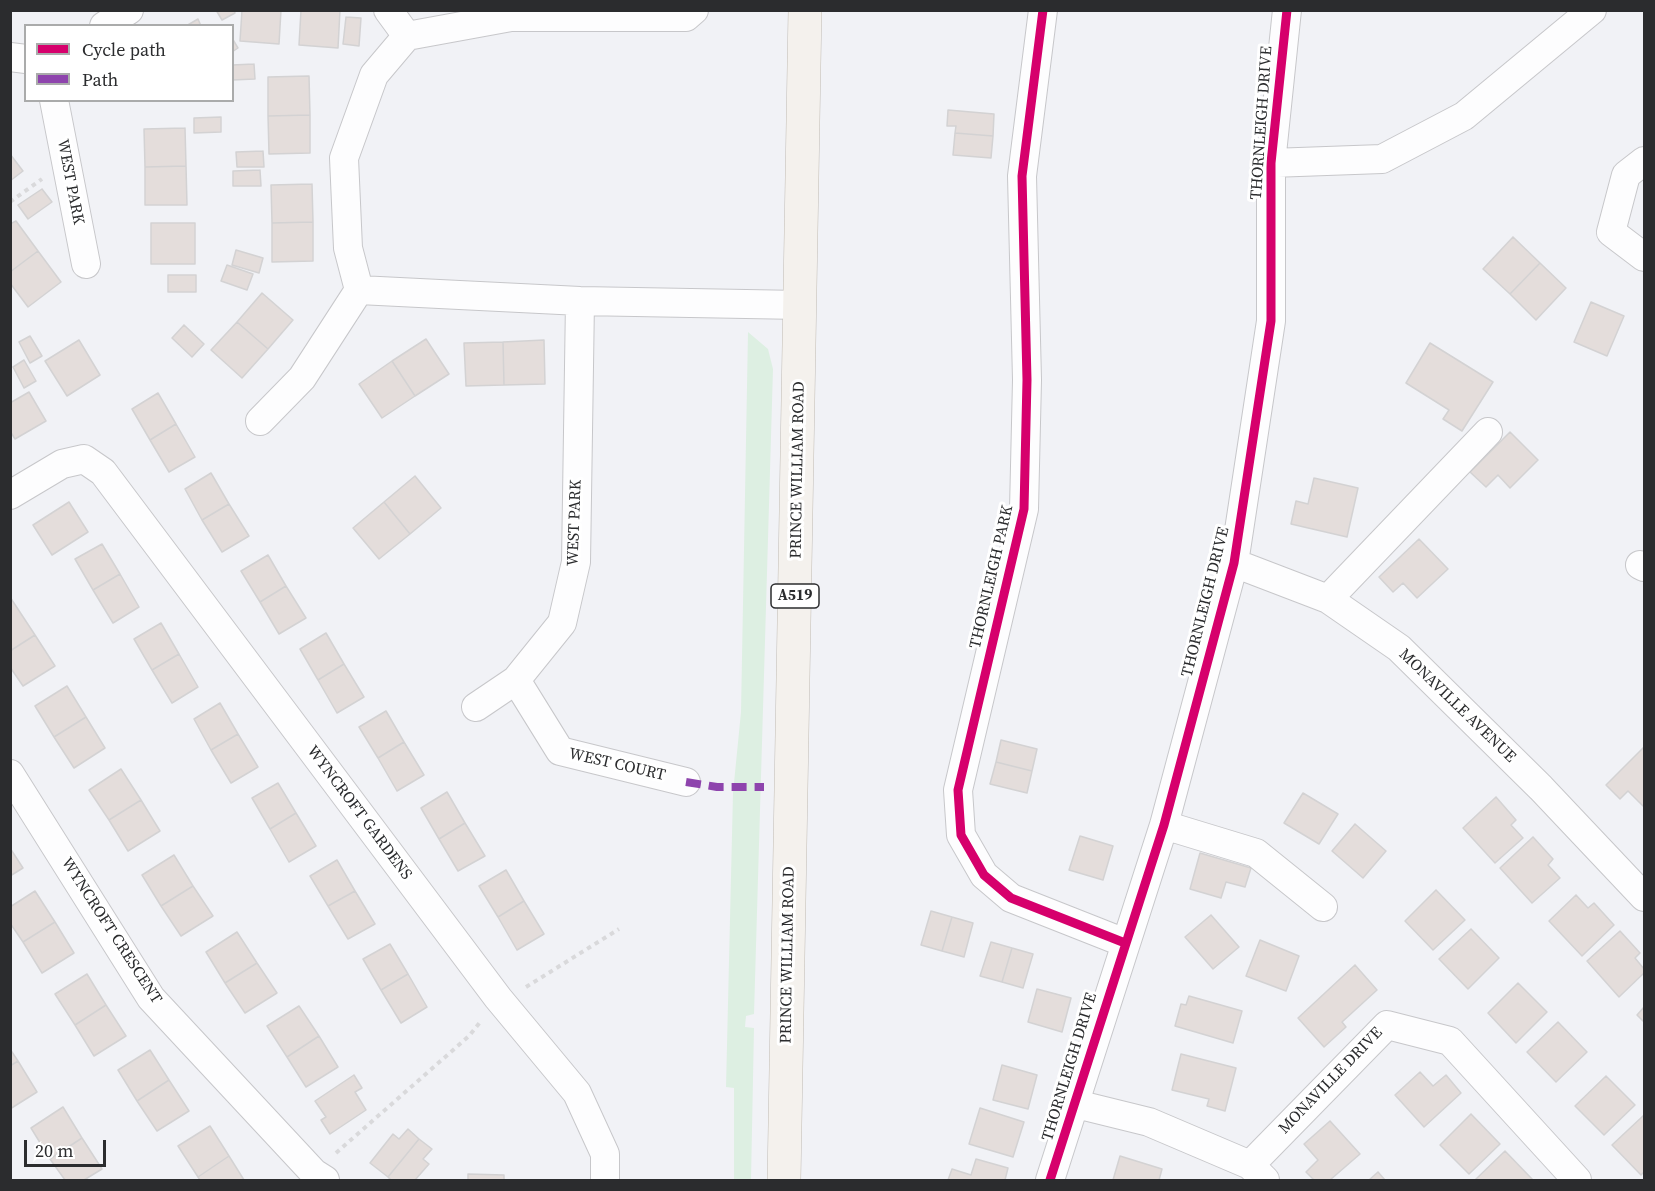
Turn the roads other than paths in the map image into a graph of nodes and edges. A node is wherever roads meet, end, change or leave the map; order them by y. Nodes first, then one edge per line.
1 (129, 10) edge
2 (388, 10) edge
3 (694, 10) edge
4 (805, 10) edge
5 (1043, 10) edge
6 (1287, 10) edge
7 (1592, 10) edge
8 (107, 24) edge
9 (407, 36) junction
10 (54, 102) edge
11 (1644, 161) edge
12 (1271, 163) junction
13 (1644, 257) edge
14 (86, 264) dead end
15 (359, 290) junction
16 (580, 301) junction
17 (801, 305) junction
18 (260, 421) dead end
19 (1488, 432) dead end
20 (10, 495) edge
21 (1234, 562) junction
22 (1328, 599) junction
23 (516, 680) junction
24 (476, 707) dead end
25 (10, 774) edge
26 (686, 782) dead end
27 (1164, 825) junction
28 (1644, 897) edge
29 (1323, 908) dead end
30 (1125, 943) junction
31 (1076, 1104) junction
32 (1257, 1173) edge
33 (319, 1177) edge
34 (605, 1180) edge
35 (784, 1180) edge
36 (1050, 1180) edge
37 (1577, 1180) edge

1 - 8 street
2 - 9 street
3 - 9 street
4 - 17 main road, PRINCE WILLIAM ROAD / A519
5 - 30 street, THORNLEIGH PARK
6 - 12 street, THORNLEIGH DRIVE
7 - 12 street
9 - 15 street
10 - 14 street, WEST PARK
11 - 13 street
12 - 21 street, THORNLEIGH DRIVE
15 - 16 street
15 - 18 street
16 - 17 street
16 - 23 street, WEST PARK
17 - 35 main road, PRINCE WILLIAM ROAD / A519
19 - 22 street
20 - 34 street, WYNCROFT GARDENS
21 - 22 street, MONAVILLE AVENUE
21 - 27 street, THORNLEIGH DRIVE
22 - 28 street, MONAVILLE AVENUE
23 - 24 street, WEST PARK
23 - 26 street, WEST COURT
25 - 33 street, WYNCROFT CRESCENT
27 - 29 street
27 - 30 street, THORNLEIGH DRIVE
30 - 31 street, THORNLEIGH DRIVE
31 - 32 street
31 - 36 street, THORNLEIGH DRIVE
32 - 37 street, MONAVILLE DRIVE

